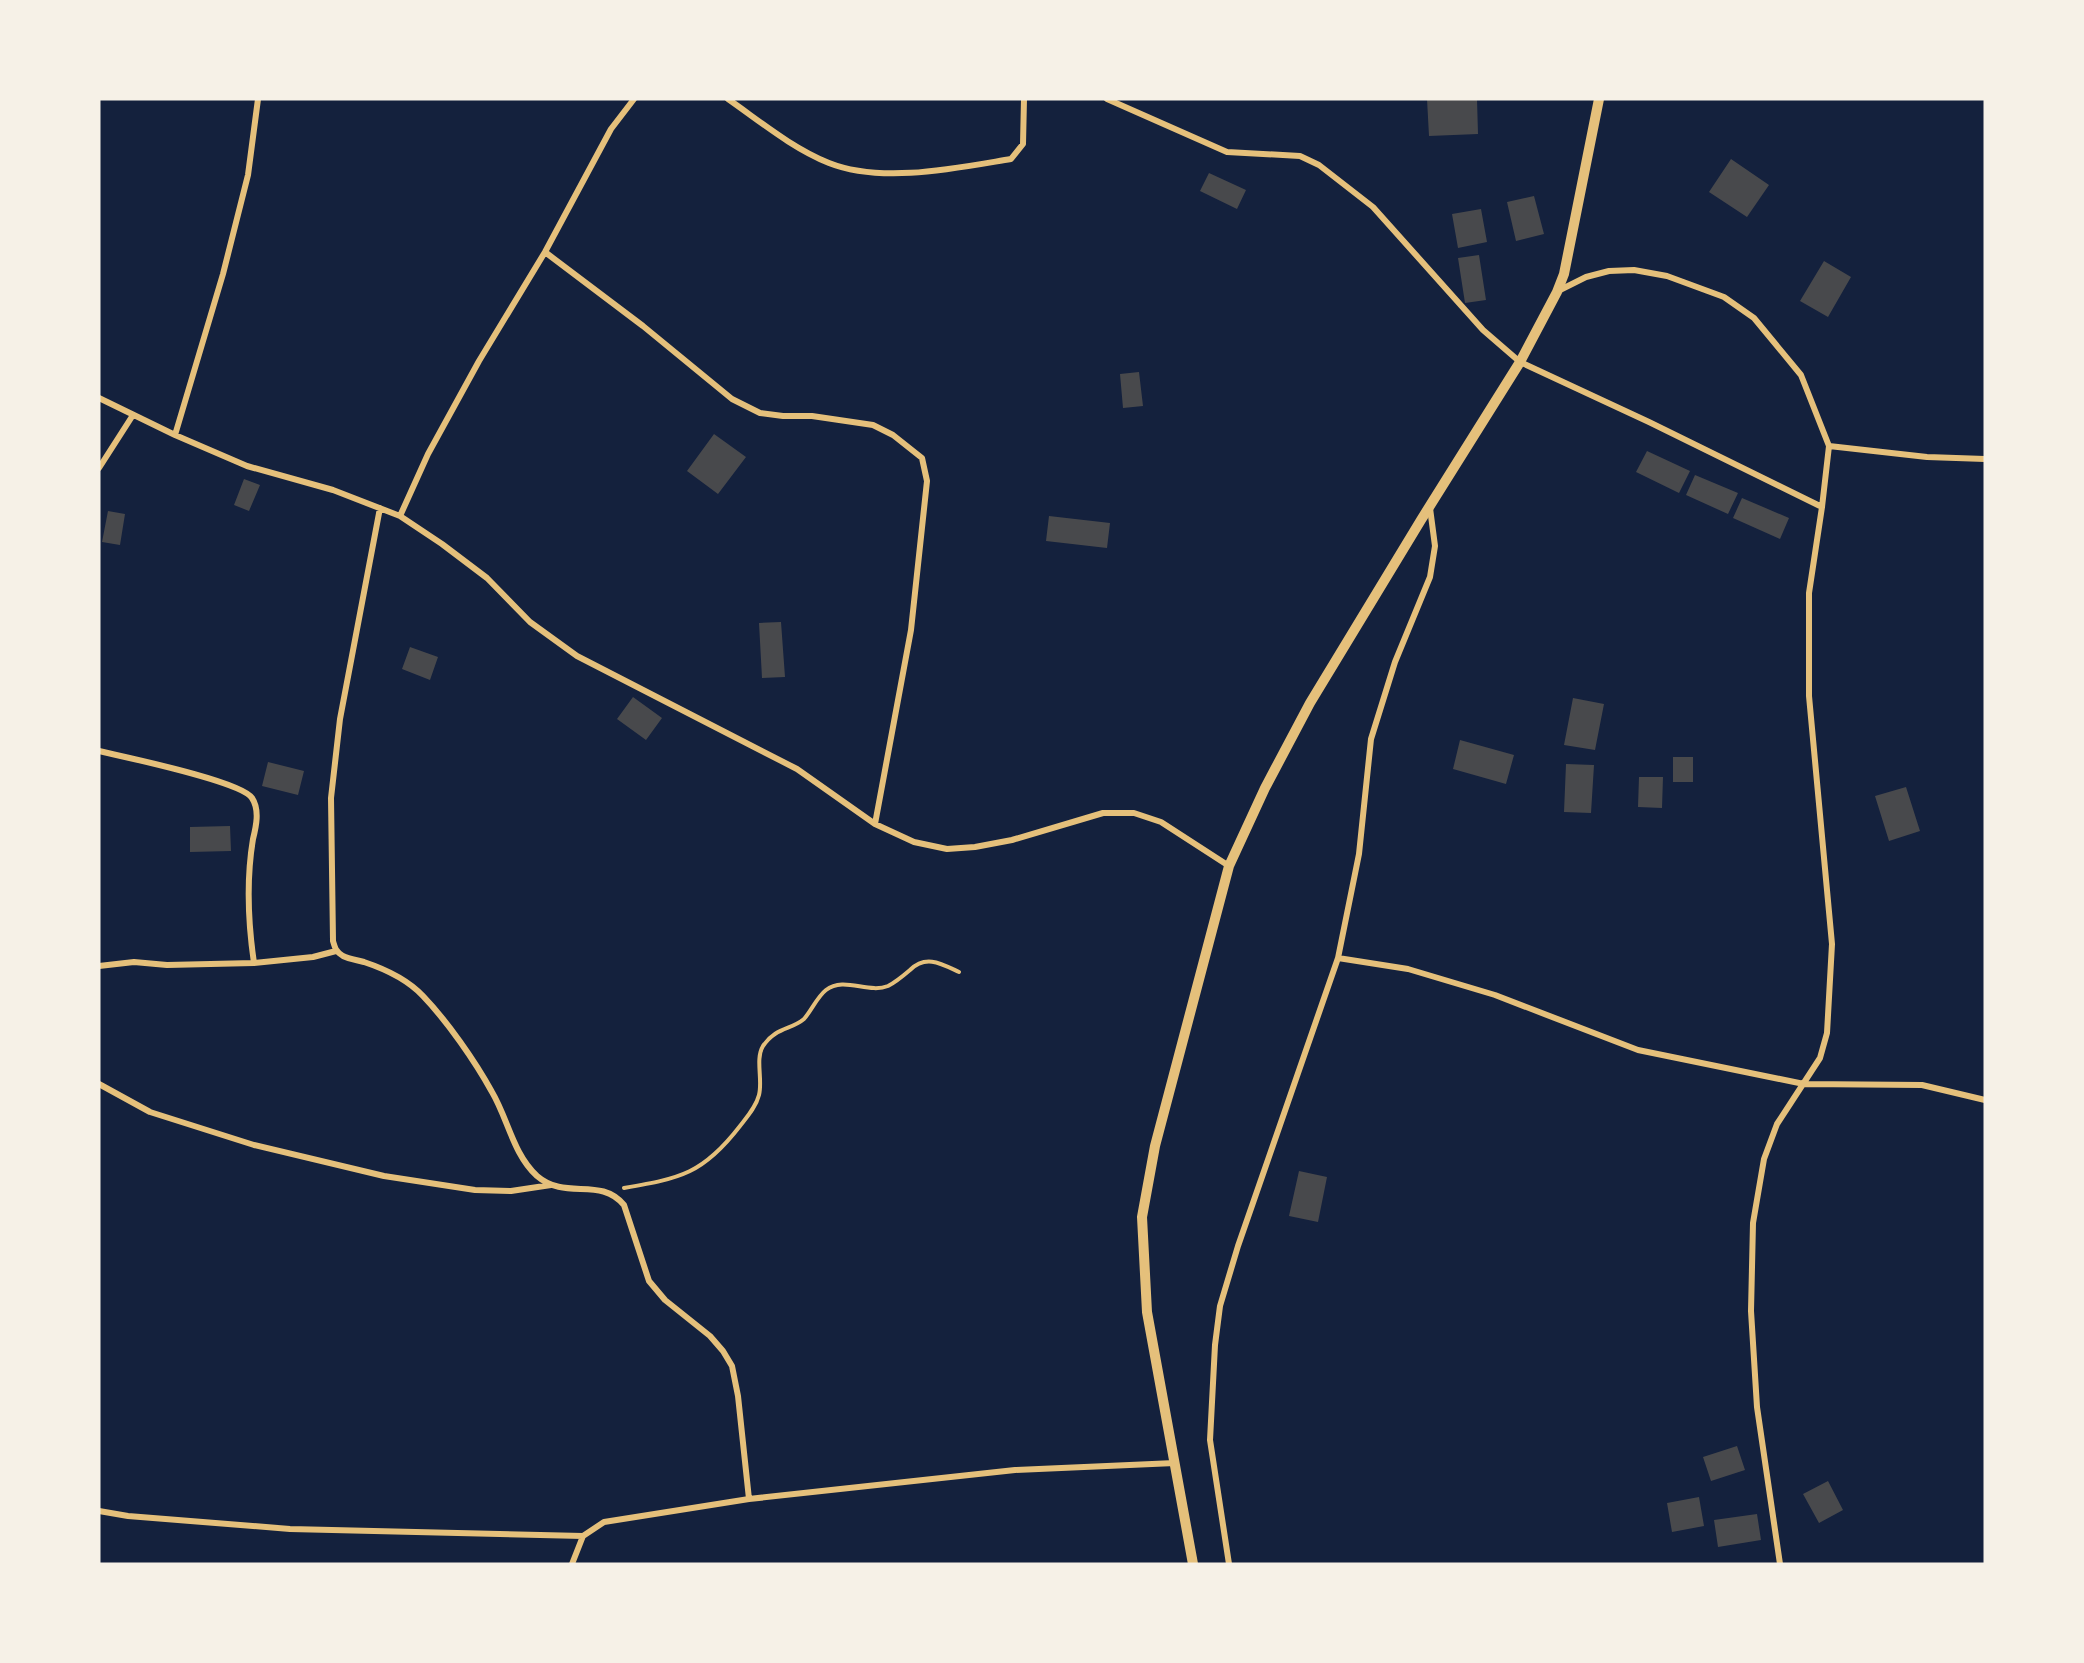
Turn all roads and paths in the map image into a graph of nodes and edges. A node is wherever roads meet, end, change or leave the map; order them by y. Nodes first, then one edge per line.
1 (258, 99) edge
2 (634, 99) edge
3 (728, 99) edge
4 (1024, 99) edge
5 (1107, 99) edge
6 (1599, 99) edge
7 (545, 252) junction
8 (1557, 292) junction
9 (1520, 362) junction
10 (99, 398) edge
11 (133, 415) junction
12 (175, 435) junction
13 (1829, 446) junction
14 (1985, 459) edge
15 (99, 468) edge
16 (1430, 505) junction
17 (1822, 507) junction
18 (380, 508) junction
19 (400, 516) junction
20 (99, 751) edge
21 (875, 824) junction
22 (1229, 866) junction
23 (336, 951) junction
24 (1338, 958) junction
25 (254, 963) junction
26 (99, 966) edge
27 (959, 972) dead end
28 (99, 1084) edge
29 (1804, 1084) junction
30 (1985, 1100) edge
31 (551, 1185) junction
32 (608, 1191) junction
33 (1175, 1463) junction
34 (748, 1499) junction
35 (99, 1511) edge
36 (583, 1536) junction
37 (572, 1564) edge
38 (1193, 1564) edge
39 (1229, 1564) edge
40 (1780, 1564) edge

1 - 12 street
2 - 7 street
3 - 4 street
5 - 9 street
6 - 8 street
7 - 19 street
7 - 21 street
8 - 9 street
8 - 13 street
9 - 16 street
9 - 17 street
10 - 11 street
11 - 12 street
11 - 15 street
12 - 18 street
13 - 14 street
13 - 17 street
16 - 22 street
16 - 24 street
17 - 29 street
18 - 19 street
18 - 23 street
19 - 21 street
20 - 25 street
21 - 22 street
22 - 33 street
23 - 25 street
23 - 31 street
24 - 29 street
24 - 39 street
25 - 26 street
27 - 32 path
28 - 31 street
29 - 30 street
29 - 40 street
31 - 32 street
32 - 34 street
33 - 34 street
33 - 38 street
34 - 36 street
35 - 36 street
36 - 37 street

